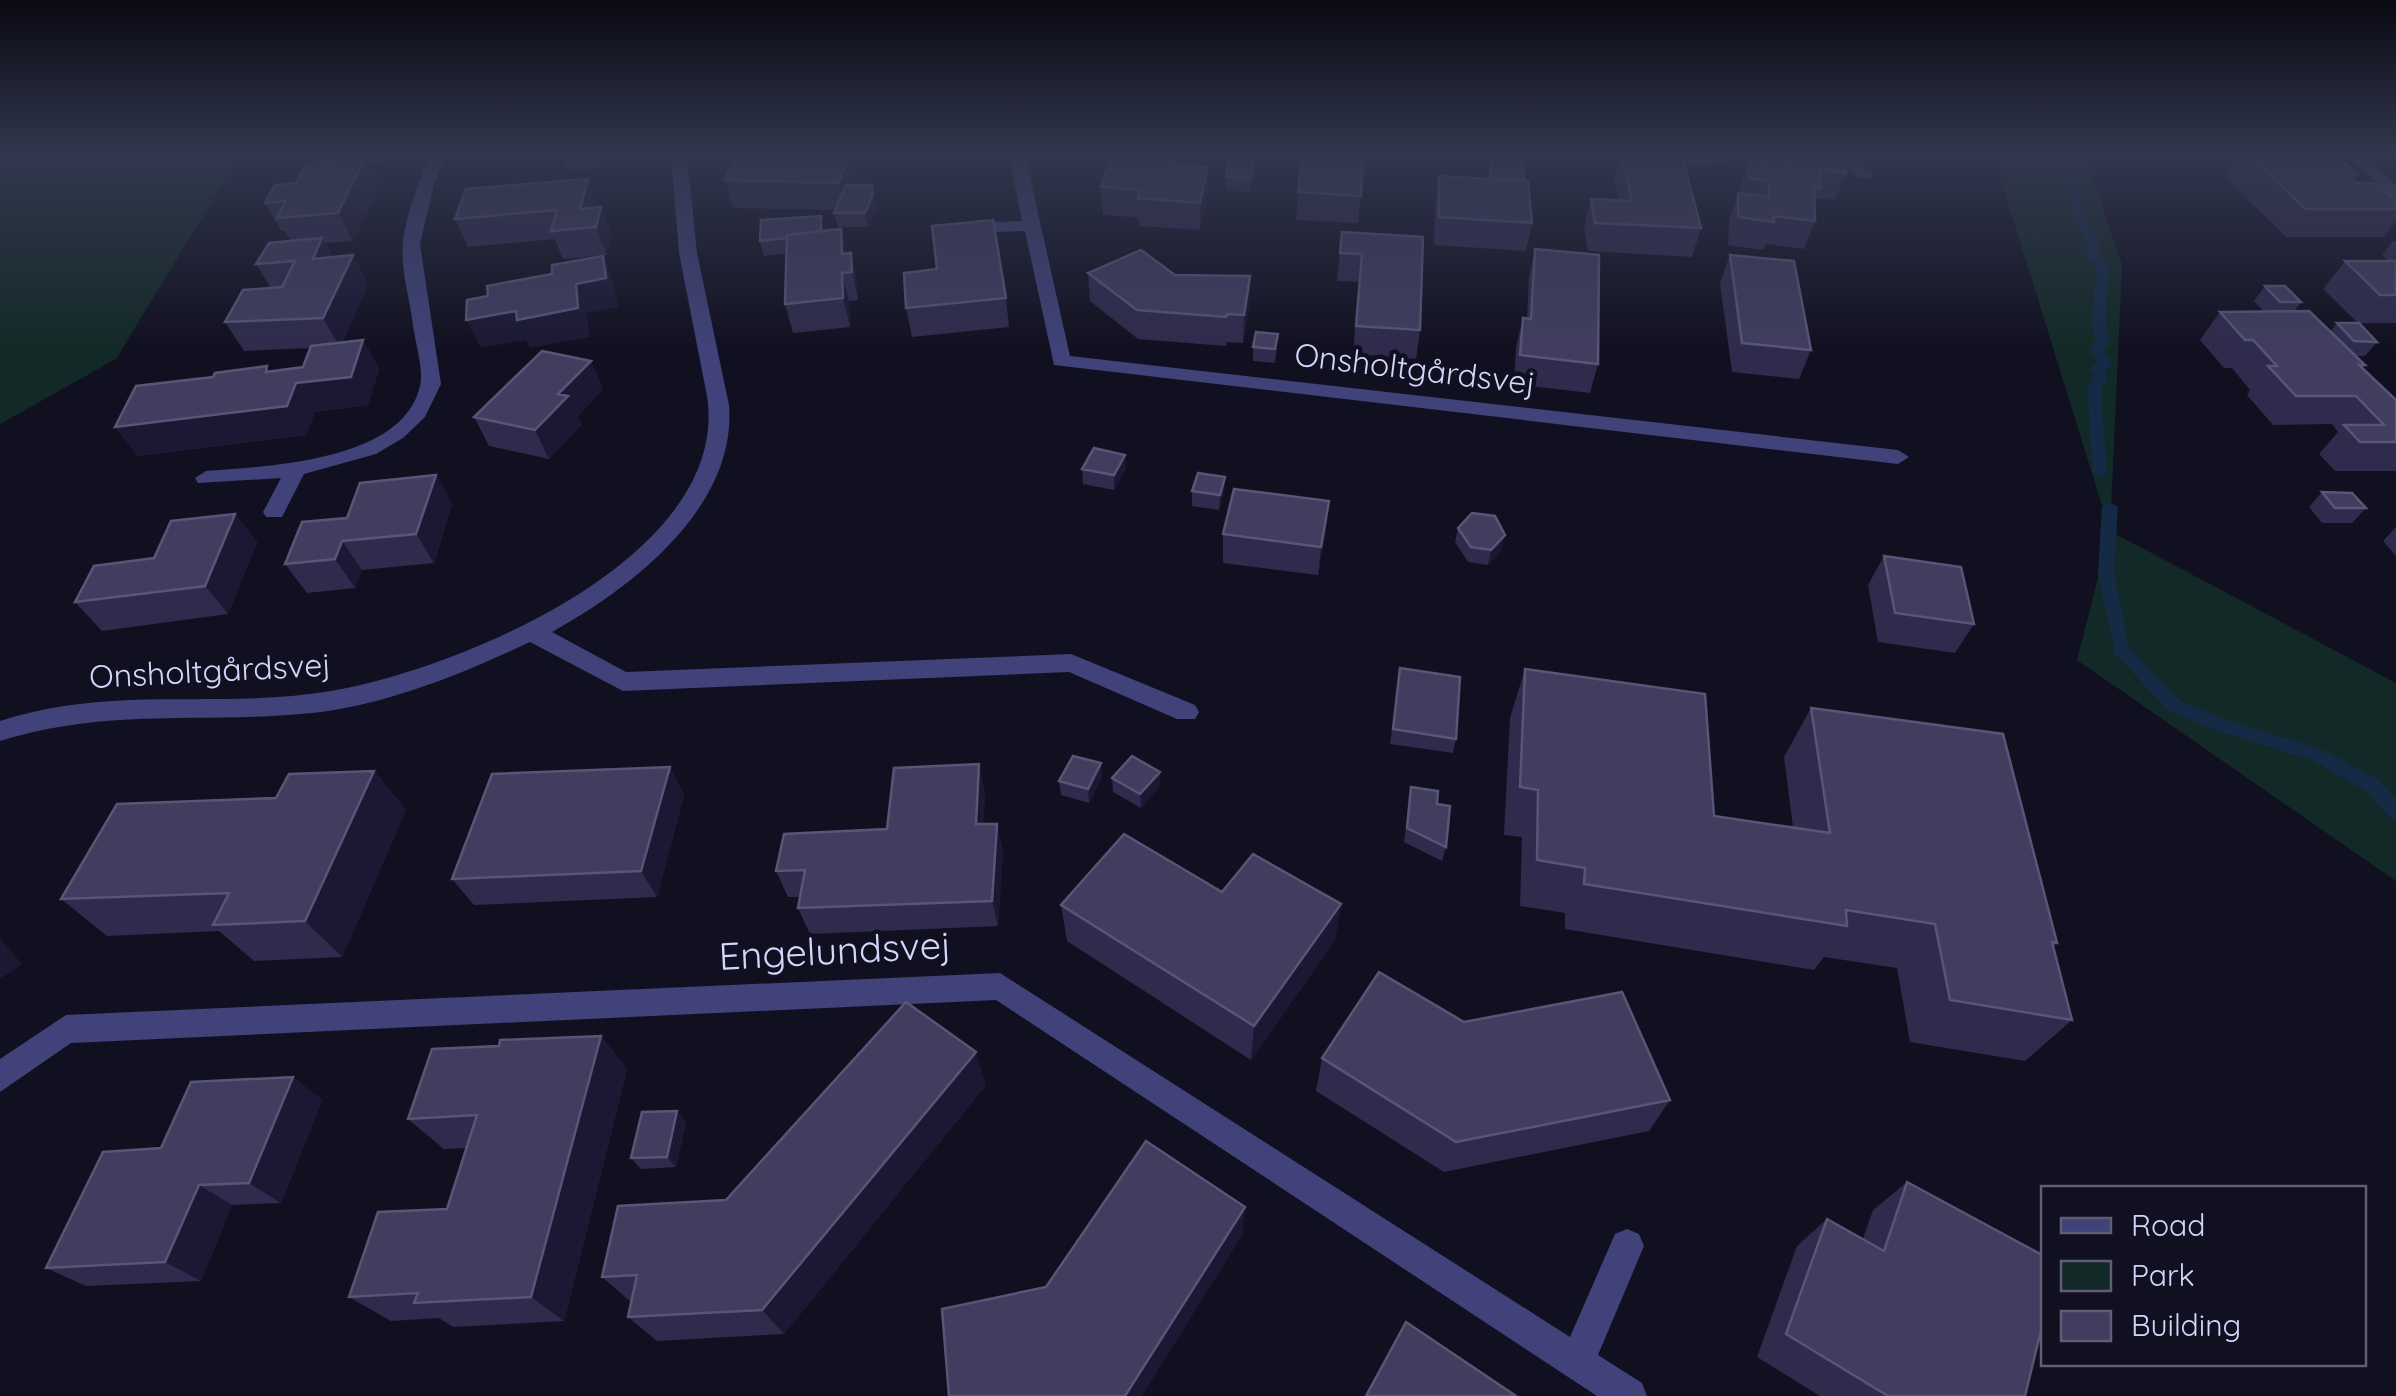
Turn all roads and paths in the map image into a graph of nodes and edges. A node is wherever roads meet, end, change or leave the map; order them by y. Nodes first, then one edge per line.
1 (418, 220) edge
2 (682, 220) edge
3 (1033, 220) edge
4 (1034, 226) junction
5 (947, 228) edge
6 (1898, 457) dead end
7 (296, 468) junction
8 (206, 478) dead end
9 (274, 512) dead end
10 (535, 634) junction
11 (1186, 712) dead end
12 (0, 731) edge
13 (0, 1076) edge
14 (1628, 1246) dead end
15 (1577, 1362) junction
16 (1629, 1396) edge

1 - 7 street
2 - 10 street, Onsholtgårdsvej
3 - 4 street, Onsholtgårdsvej
4 - 5 street
4 - 6 street, Onsholtgårdsvej
7 - 8 street
7 - 9 street
10 - 11 street
10 - 12 street, Onsholtgårdsvej
13 - 15 street, Engelundsvej
14 - 15 street
15 - 16 street, Engelundsvej

